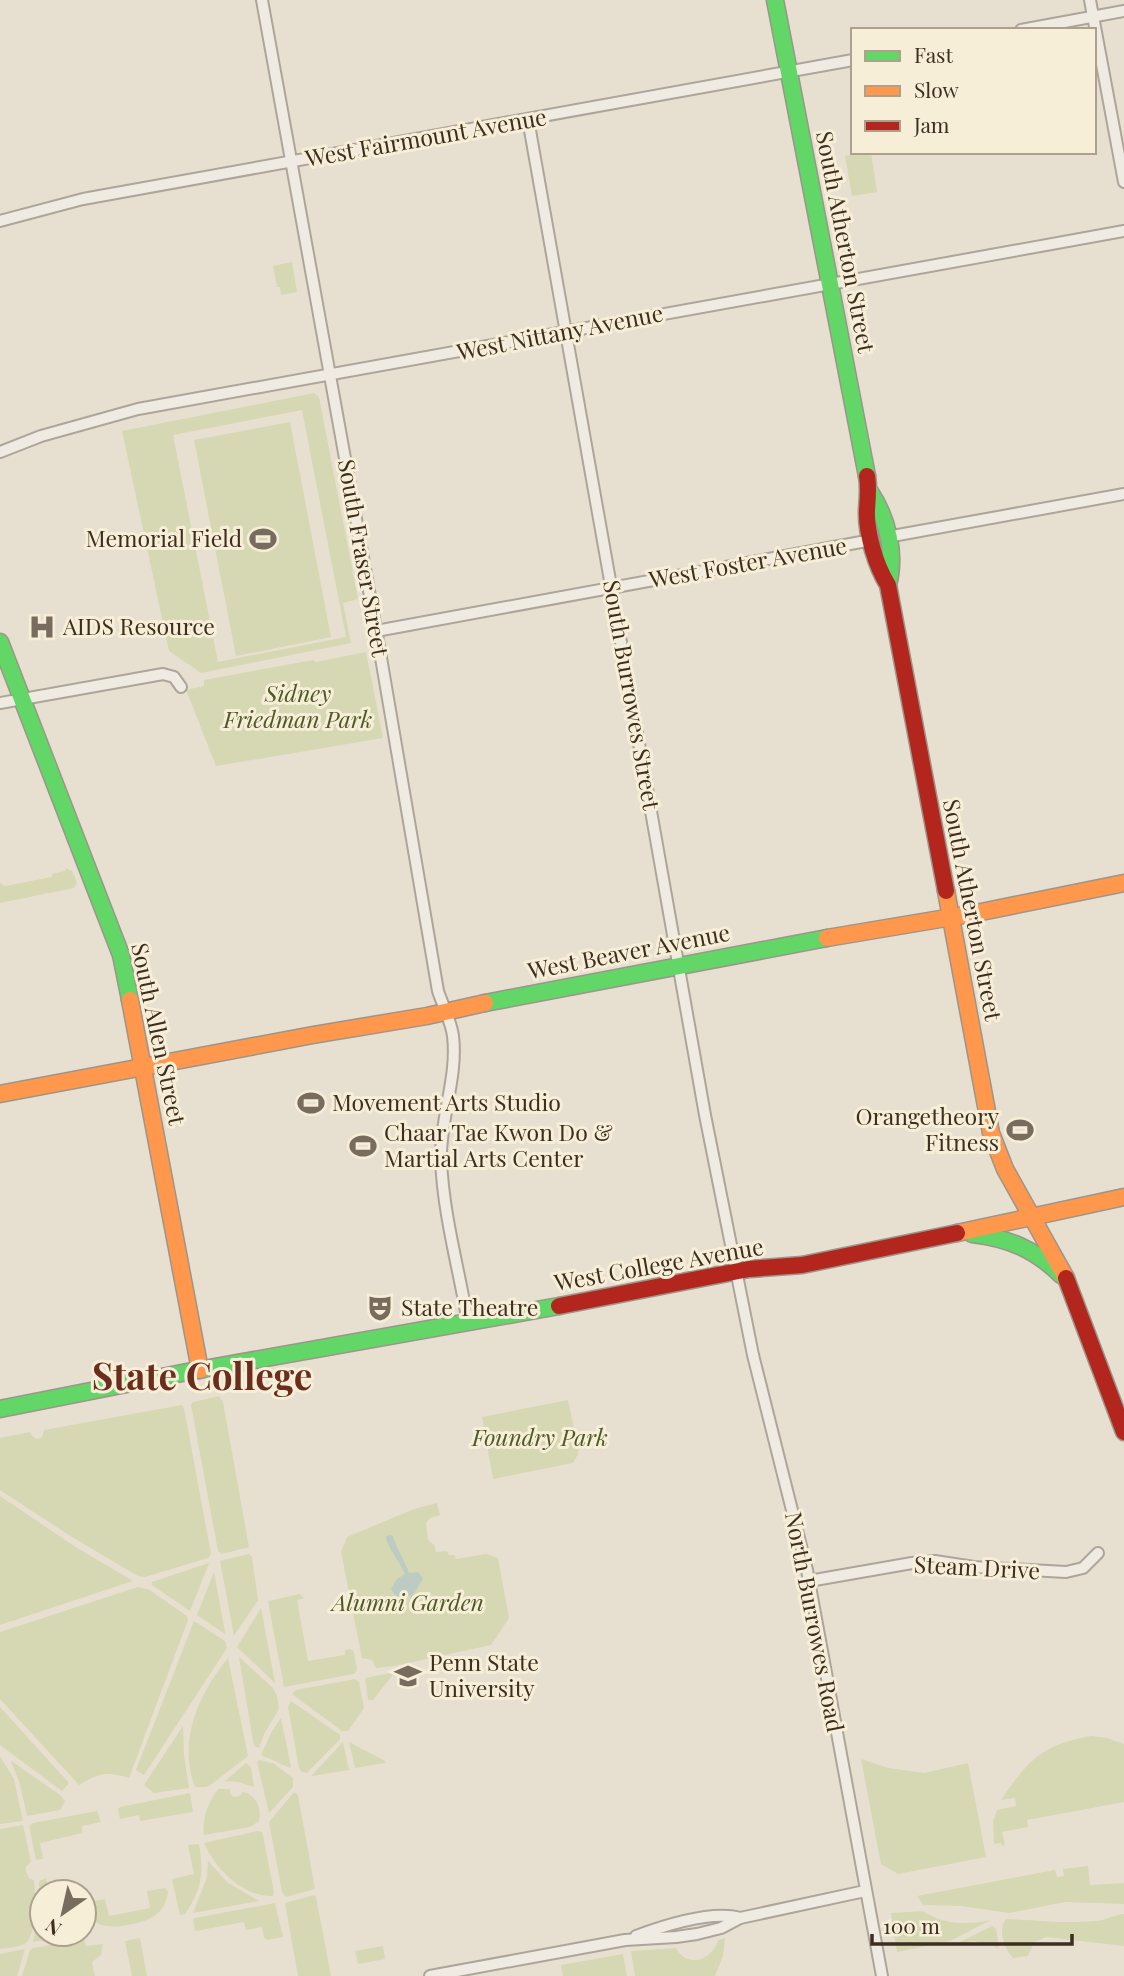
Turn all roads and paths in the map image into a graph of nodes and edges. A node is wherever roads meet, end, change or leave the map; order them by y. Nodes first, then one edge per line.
1 (262, 0) edge
2 (775, 0) edge
3 (1090, 0) edge
4 (1124, 11) edge
5 (1093, 16) junction
6 (1031, 28) edge
7 (1095, 28) edge
8 (1096, 32) edge
9 (851, 60) edge
10 (788, 72) junction
11 (528, 119) junction
12 (291, 162) junction
13 (1124, 182) edge
14 (0, 221) edge
15 (1124, 231) edge
16 (829, 284) junction
17 (566, 332) junction
18 (329, 374) junction
19 (0, 452) edge
20 (1124, 494) edge
21 (880, 539) junction
22 (612, 588) junction
23 (376, 631) junction
24 (0, 642) edge
25 (181, 687) dead end
26 (22, 699) junction
27 (0, 703) edge
28 (1124, 883) edge
29 (951, 917) junction
30 (679, 965) junction
31 (446, 1012) junction
32 (143, 1069) junction
33 (0, 1094) edge
34 (1124, 1197) edge
35 (1033, 1216) junction
36 (951, 1233) junction
37 (736, 1271) junction
38 (1069, 1285) junction
39 (468, 1323) junction
40 (200, 1370) junction
41 (0, 1409) edge
42 (1124, 1432) edge
43 (1098, 1553) dead end
44 (809, 1581) junction
45 (865, 1891) junction
46 (495, 1964) junction
47 (430, 1976) edge
48 (497, 1976) edge
49 (882, 1976) edge

1 - 12 street, South Fraser Street
2 - 10 main road, South Atherton Street
3 - 5 street
4 - 5 street
5 - 6 street
5 - 7 street
8 - 13 street
9 - 10 street, West Fairmount Avenue
10 - 11 street, West Fairmount Avenue
10 - 16 main road, South Atherton Street
11 - 12 street, West Fairmount Avenue
11 - 17 street, South Burrowes Street
12 - 14 street, West Fairmount Avenue
12 - 18 street, South Fraser Street
15 - 16 street, West Nittany Avenue
16 - 17 street, West Nittany Avenue
16 - 21 main road, South Atherton Street
17 - 18 street, West Nittany Avenue
17 - 22 street, South Burrowes Street
18 - 19 street, West Nittany Avenue
18 - 23 street, South Fraser Street
20 - 21 street, West Foster Avenue
21 - 22 street, West Foster Avenue
21 - 29 main road, South Atherton Street
22 - 23 street, West Foster Avenue
22 - 30 street, South Burrowes Street
23 - 31 street, South Fraser Street
24 - 26 main road, South Allen Street
25 - 26 street
26 - 27 street
26 - 32 main road, South Allen Street
28 - 29 main road, West Beaver Avenue
29 - 30 main road, West Beaver Avenue
29 - 35 main road, South Atherton Street
30 - 31 main road, West Beaver Avenue
30 - 37 street, South Burrowes Street
31 - 32 main road, West Beaver Avenue
31 - 39 street, South Fraser Street
32 - 33 main road, West Beaver Avenue
32 - 40 main road, South Allen Street
34 - 35 main road, West College Avenue
35 - 36 main road, West College Avenue
35 - 38 main road, South Atherton Street
36 - 37 main road, West College Avenue
36 - 38 main road
37 - 39 main road, West College Avenue
37 - 44 street, North Burrowes Road
38 - 42 main road, South Atherton Street
39 - 40 main road, West College Avenue
40 - 41 main road, West College Avenue
43 - 44 street, Steam Drive
44 - 45 street, North Burrowes Road
45 - 46 street
45 - 49 street, North Burrowes Road
46 - 47 street
46 - 48 street

